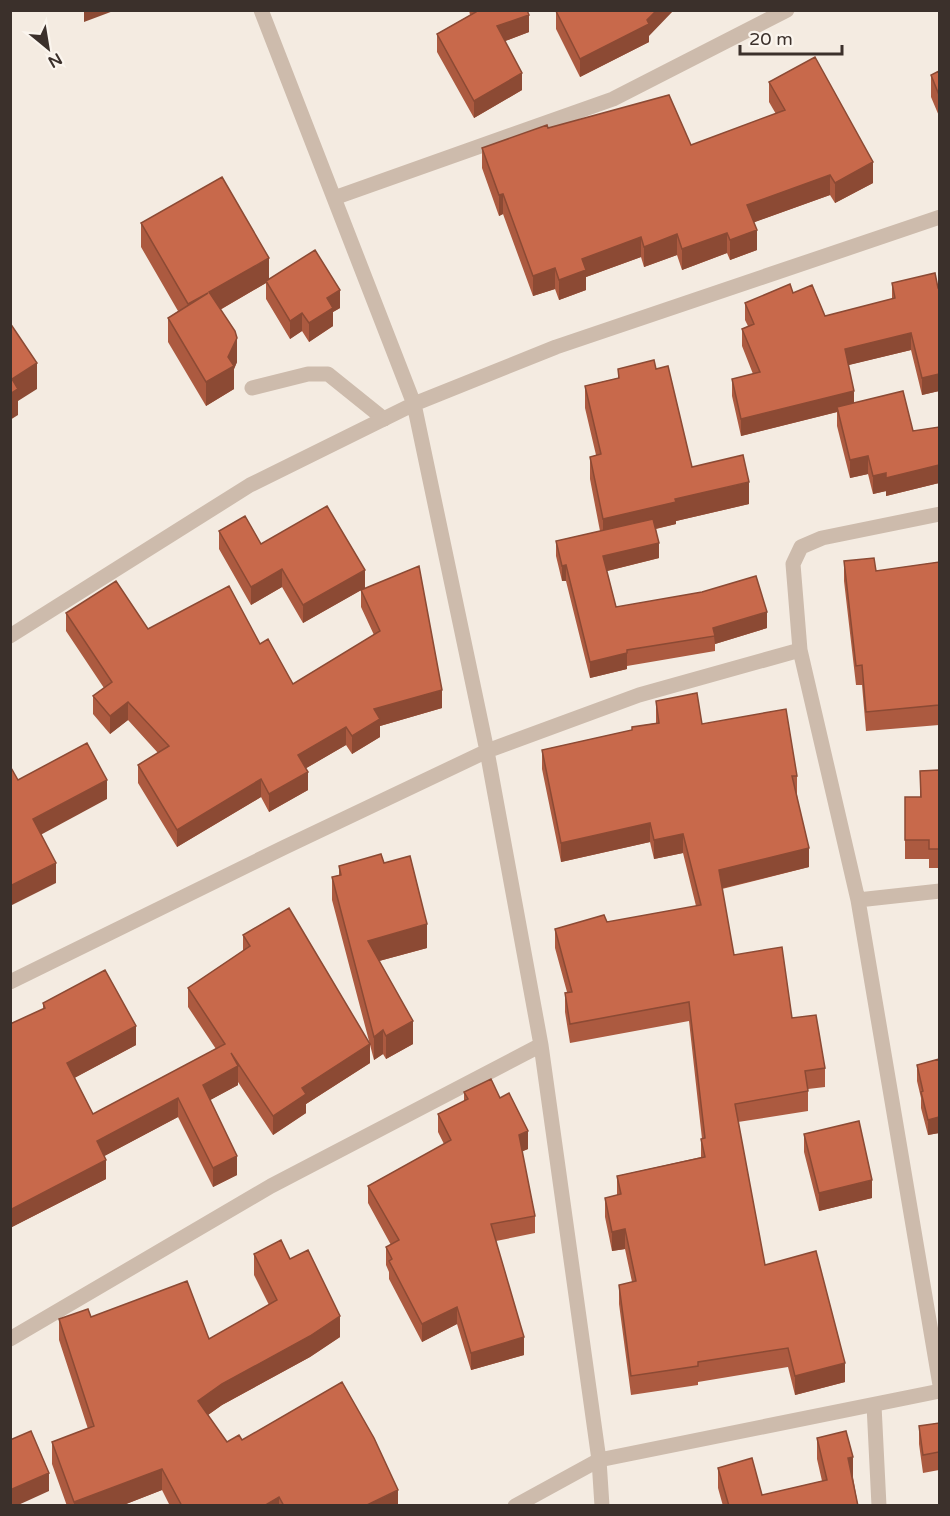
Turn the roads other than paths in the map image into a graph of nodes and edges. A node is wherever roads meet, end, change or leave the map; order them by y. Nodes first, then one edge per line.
1 (787, 10) edge
2 (263, 11) edge
3 (334, 198) junction
4 (939, 217) edge
5 (252, 388) dead end
6 (414, 404) junction
7 (384, 419) junction
8 (939, 514) edge
9 (10, 636) edge
10 (800, 650) junction
11 (487, 751) junction
12 (939, 891) edge
13 (858, 900) junction
14 (10, 982) edge
15 (541, 1045) junction
16 (10, 1339) edge
17 (939, 1385) edge
18 (939, 1391) edge
19 (874, 1405) junction
20 (599, 1460) junction
21 (515, 1506) edge
22 (602, 1506) edge
23 (879, 1506) edge

1 - 3 street
2 - 3 street
3 - 6 street
4 - 6 street
5 - 7 street
6 - 7 street
6 - 11 street
7 - 9 street
8 - 10 street
10 - 11 street
10 - 13 street
11 - 14 street
11 - 15 street
12 - 13 street
13 - 17 street
15 - 16 street
15 - 20 street
18 - 19 street
19 - 20 street
19 - 23 street
20 - 21 street
20 - 22 street

